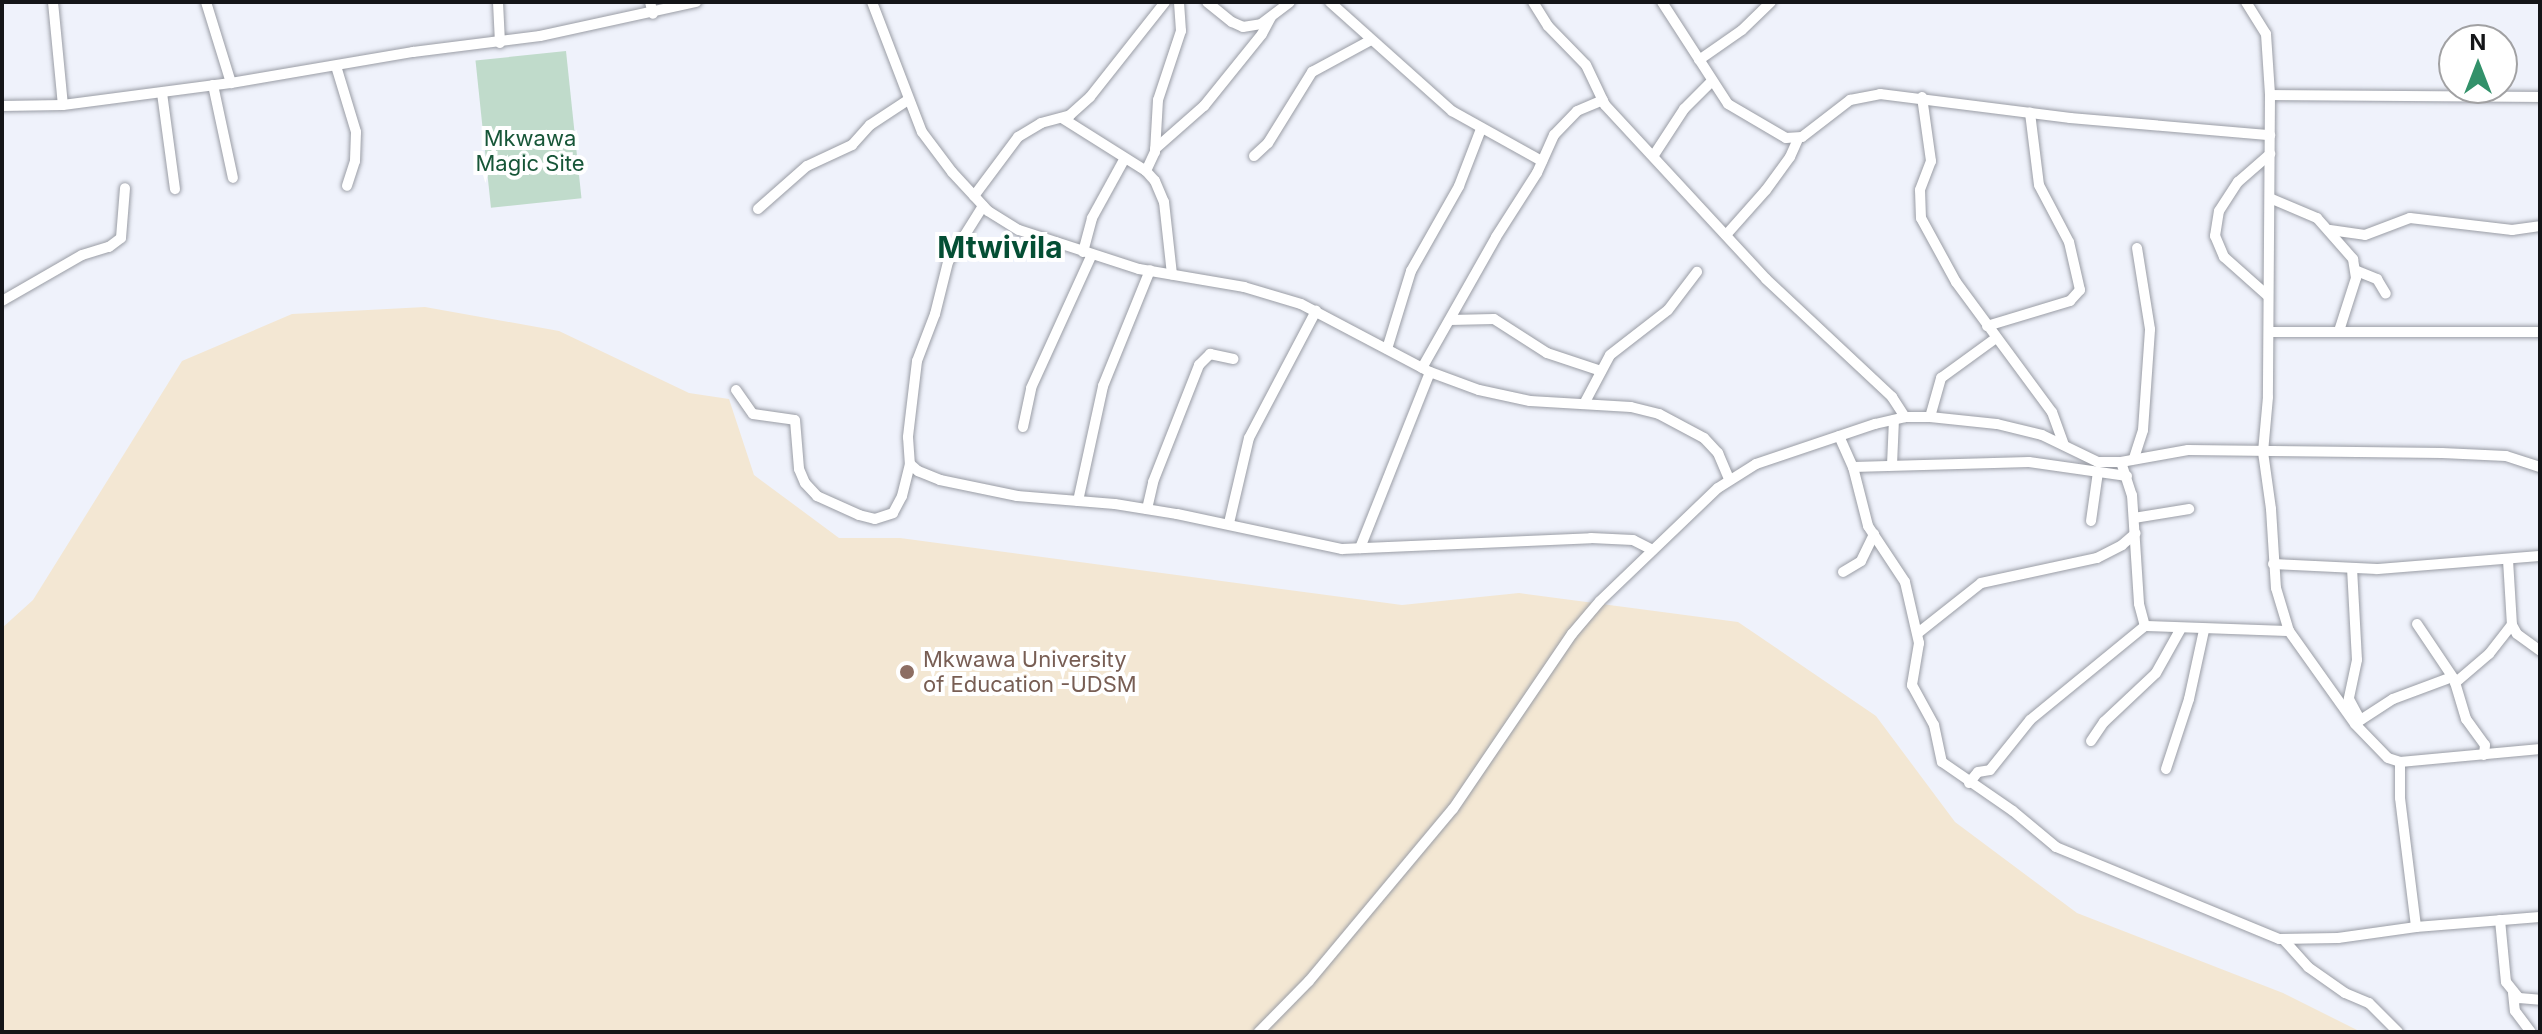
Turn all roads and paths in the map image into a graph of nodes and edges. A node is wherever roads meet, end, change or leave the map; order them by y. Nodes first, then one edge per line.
1 (53, 2) edge
2 (206, 2) edge
3 (498, 2) edge
4 (650, 2) edge
5 (696, 2) edge
6 (872, 2) edge
7 (1165, 2) edge
8 (1179, 2) edge
9 (1207, 2) edge
10 (1290, 2) edge
11 (1330, 2) edge
12 (1533, 2) edge
13 (1662, 2) edge
14 (1771, 2) edge
15 (2246, 2) edge
16 (653, 14) junction
17 (1271, 17) junction
18 (1371, 40) junction
19 (500, 43) junction
20 (1699, 60) junction
21 (336, 66) junction
22 (1711, 82) junction
23 (231, 83) junction
24 (213, 85) junction
25 (162, 93) junction
26 (2270, 95) junction
27 (1922, 97) junction
28 (2540, 97) edge
29 (908, 100) junction
30 (1603, 100) junction
31 (63, 105) junction
32 (2, 106) edge
33 (2030, 113) junction
34 (1062, 118) junction
35 (1481, 129) junction
36 (2270, 135) junction
37 (1798, 139) junction
38 (1155, 149) junction
39 (2270, 154) junction
40 (1654, 155) junction
41 (1254, 156) dead end
42 (1125, 158) junction
43 (1542, 161) junction
44 (1146, 171) junction
45 (233, 178) dead end
46 (347, 186) dead end
47 (125, 188) dead end
48 (175, 189) dead end
49 (974, 196) junction
50 (2272, 199) junction
51 (983, 206) junction
52 (758, 209) dead end
53 (2540, 226) edge
54 (2330, 230) junction
55 (1726, 235) junction
56 (2137, 248) dead end
57 (1087, 253) junction
58 (1150, 270) junction
59 (2357, 271) junction
60 (1697, 272) dead end
61 (1172, 275) junction
62 (2386, 294) dead end
63 (2268, 296) junction
64 (2, 301) edge
65 (1316, 311) junction
66 (1450, 320) junction
67 (1987, 326) junction
68 (2339, 331) junction
69 (2269, 332) junction
70 (2540, 332) edge
71 (1996, 338) junction
72 (1387, 349) junction
73 (1233, 359) dead end
74 (1426, 370) junction
75 (1601, 371) junction
76 (736, 390) dead end
77 (1584, 404) junction
78 (1930, 417) junction
79 (1900, 418) junction
80 (1023, 427) dead end
81 (1839, 436) junction
82 (2064, 445) junction
83 (2263, 452) junction
84 (2134, 458) junction
85 (2121, 462) junction
86 (910, 464) junction
87 (1892, 465) junction
88 (1853, 467) junction
89 (2540, 467) edge
90 (2098, 472) junction
91 (2127, 476) junction
92 (1729, 479) junction
93 (1078, 501) junction
94 (1147, 509) junction
95 (2189, 509) dead end
96 (2134, 518) junction
97 (2091, 521) dead end
98 (1229, 523) junction
99 (2136, 533) junction
100 (1874, 534) junction
101 (1360, 548) junction
102 (1653, 550) junction
103 (2540, 556) edge
104 (2508, 560) junction
105 (2273, 564) junction
106 (2352, 568) junction
107 (1843, 572) dead end
108 (2417, 624) dead end
109 (2512, 625) junction
110 (2145, 626) junction
111 (2180, 630) junction
112 (2204, 630) junction
113 (2289, 631) junction
114 (1918, 633) junction
115 (2540, 651) edge
116 (2454, 680) junction
117 (2358, 722) junction
118 (2091, 741) dead end
119 (2540, 749) edge
120 (2484, 755) junction
121 (2400, 762) junction
122 (2166, 769) dead end
123 (1969, 783) junction
124 (2540, 917) edge
125 (2500, 920) junction
126 (2416, 927) junction
127 (2283, 939) junction
128 (2513, 993) junction
129 (2540, 1000) edge
130 (1259, 1032) edge
131 (2398, 1032) edge
132 (2531, 1032) edge

1 - 31 street
2 - 23 street
3 - 19 street
4 - 16 street
5 - 16 street
6 - 29 street
7 - 34 street
8 - 38 street
9 - 17 street
10 - 17 street
11 - 18 street
12 - 30 street
13 - 20 street
14 - 20 street
15 - 26 street
16 - 19 street
17 - 38 street
18 - 35 street
18 - 41 street
19 - 21 street
20 - 22 street
21 - 23 street
21 - 46 street
22 - 37 street
22 - 40 street
23 - 24 street
24 - 25 street
24 - 45 street
25 - 31 street
25 - 48 street
26 - 28 street
26 - 36 street
27 - 33 street
27 - 37 street
27 - 67 street
29 - 49 street
29 - 52 street
30 - 40 street
30 - 43 street
31 - 32 street
33 - 36 street
33 - 67 street
34 - 42 street
34 - 49 street
35 - 43 street
35 - 72 street
36 - 39 street
37 - 55 street
38 - 44 street
39 - 50 street
39 - 63 street
40 - 55 street
42 - 44 street
42 - 57 street
43 - 66 street
44 - 61 street
47 - 64 street
49 - 51 street
50 - 54 street
50 - 63 street
51 - 57 street
51 - 86 street
53 - 54 street
54 - 59 street
55 - 79 street
56 - 84 street
57 - 58 street
57 - 80 street
58 - 61 street
58 - 93 street
59 - 62 street
59 - 68 street
60 - 75 street
61 - 65 street
63 - 69 street
65 - 72 street
65 - 98 street
66 - 74 street
66 - 75 street
67 - 71 street
68 - 69 street
68 - 70 street
69 - 83 street
71 - 78 street
71 - 82 street
72 - 74 street
73 - 94 street
74 - 77 street
74 - 101 street
75 - 77 street
76 - 86 street
77 - 92 street
78 - 79 street
78 - 82 street
79 - 81 street
79 - 87 street
81 - 88 street
81 - 92 street
82 - 85 street
83 - 84 street
83 - 89 street
83 - 105 street
84 - 85 street
85 - 91 street
86 - 93 street
87 - 88 street
87 - 90 street
88 - 100 street
90 - 91 street
90 - 97 street
91 - 96 street
92 - 102 street
93 - 94 street
94 - 98 street
95 - 96 street
96 - 99 street
98 - 101 street
99 - 110 street
99 - 114 street
100 - 107 street
100 - 114 street
101 - 102 street
102 - 130 street
103 - 104 street
104 - 106 street
104 - 109 street
105 - 106 street
105 - 113 street
106 - 117 street
108 - 116 street
109 - 115 street
109 - 116 street
110 - 111 street
110 - 123 street
111 - 112 street
111 - 118 street
112 - 113 street
112 - 122 street
113 - 117 street
114 - 123 street
116 - 117 street
116 - 120 street
117 - 121 street
119 - 120 street
120 - 121 street
121 - 126 street
123 - 127 street
124 - 125 street
125 - 126 street
125 - 128 street
126 - 127 street
127 - 131 street
128 - 129 street
128 - 132 street

